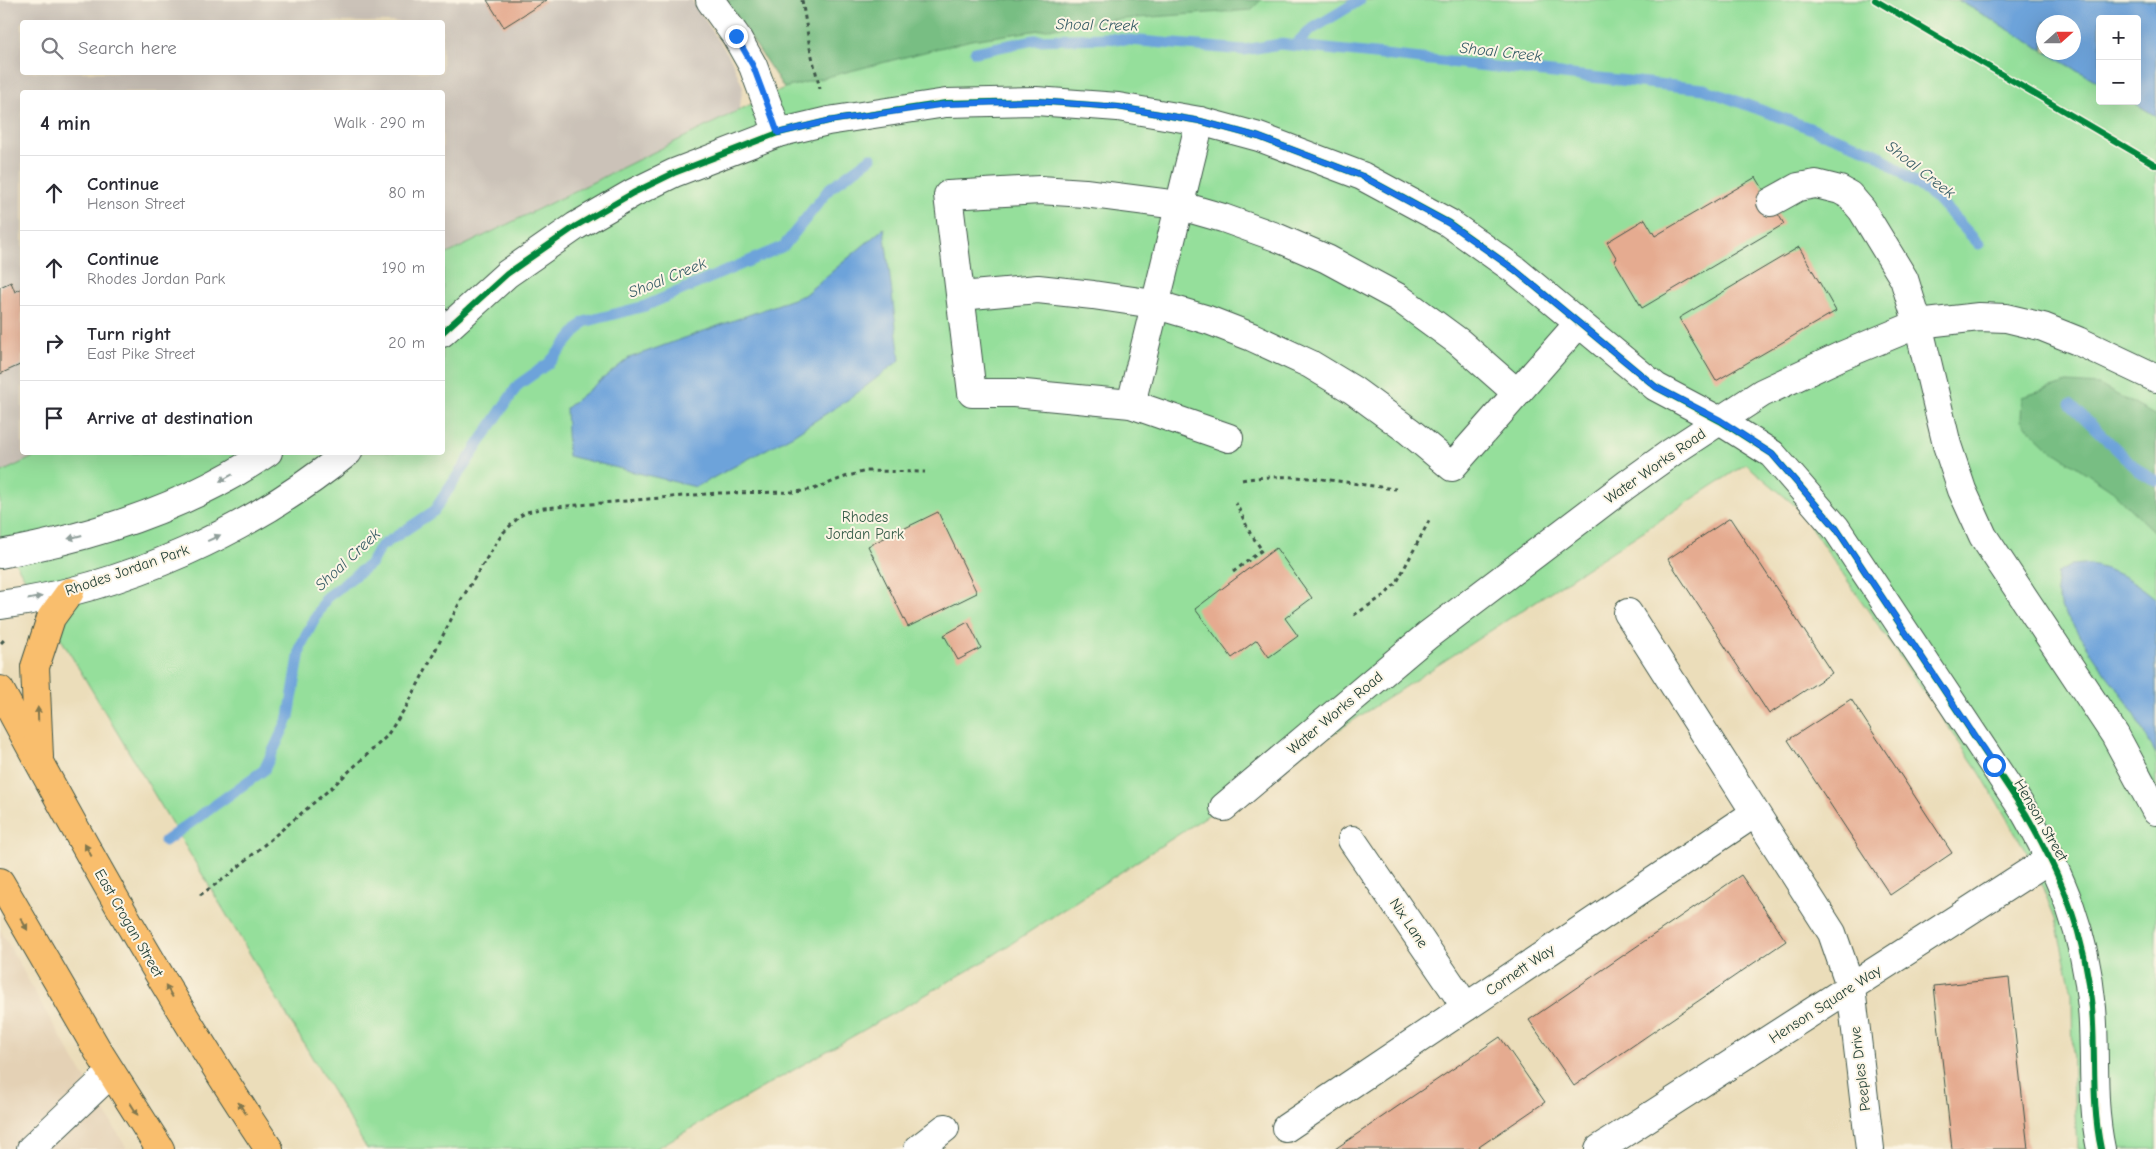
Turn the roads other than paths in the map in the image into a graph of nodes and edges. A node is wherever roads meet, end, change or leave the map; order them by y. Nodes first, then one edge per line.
1 (710, 0) edge
2 (1200, 121) junction
3 (778, 133) junction
4 (1771, 202) dead end
5 (1178, 205) junction
6 (961, 296) junction
7 (1154, 304) junction
8 (1579, 323) junction
9 (1918, 324) junction
10 (445, 330) edge
11 (2156, 378) edge
12 (1517, 393) junction
13 (1131, 404) junction
14 (1720, 420) junction
15 (1229, 438) dead end
16 (264, 455) edge
17 (344, 455) edge
18 (0, 554) edge
19 (70, 592) junction
20 (0, 605) edge
21 (1628, 613) dead end
22 (0, 690) edge
23 (39, 763) junction
24 (1224, 807) dead end
25 (2156, 811) edge
26 (1755, 813) junction
27 (1352, 840) dead end
28 (2051, 858) junction
29 (0, 882) edge
30 (1851, 988) junction
31 (1466, 1006) junction
32 (111, 1072) junction
33 (945, 1128) dead end
34 (1286, 1128) dead end
35 (39, 1146) edge
36 (160, 1149) edge
37 (269, 1149) edge
38 (918, 1149) edge
39 (1599, 1149) edge
40 (1870, 1149) edge
41 (2101, 1149) edge

1 - 3 street
2 - 3 street
2 - 5 street
2 - 8 street
3 - 10 street
4 - 9 street
5 - 6 street
5 - 7 street
5 - 12 street
6 - 7 street
6 - 13 street
7 - 12 street
7 - 13 street
8 - 12 street
8 - 14 street
9 - 11 street, Water Works Road
9 - 14 street, Water Works Road
9 - 25 street
13 - 15 street
14 - 24 street, Water Works Road
14 - 28 street, Henson Street
16 -> 18 street
19 -> 17 street, Rhodes Jordan Park
20 -> 19 street, Rhodes Jordan Park
23 -> 19 main road
21 - 26 street, Peeples Drive
22 - 23 main road, East Crogan Street
37 -> 23 main road, East Crogan Street
26 - 30 street, Peeples Drive
26 - 31 street, Cornett Way
27 - 31 street, Nix Lane
28 - 30 street, Henson Square Way
28 - 41 street, Henson Street
29 -> 32 main road
30 - 39 street, Henson Square Way
30 - 40 street, Peeples Drive
31 - 34 street, Cornett Way
32 - 35 street
32 -> 36 main road
33 - 38 street

